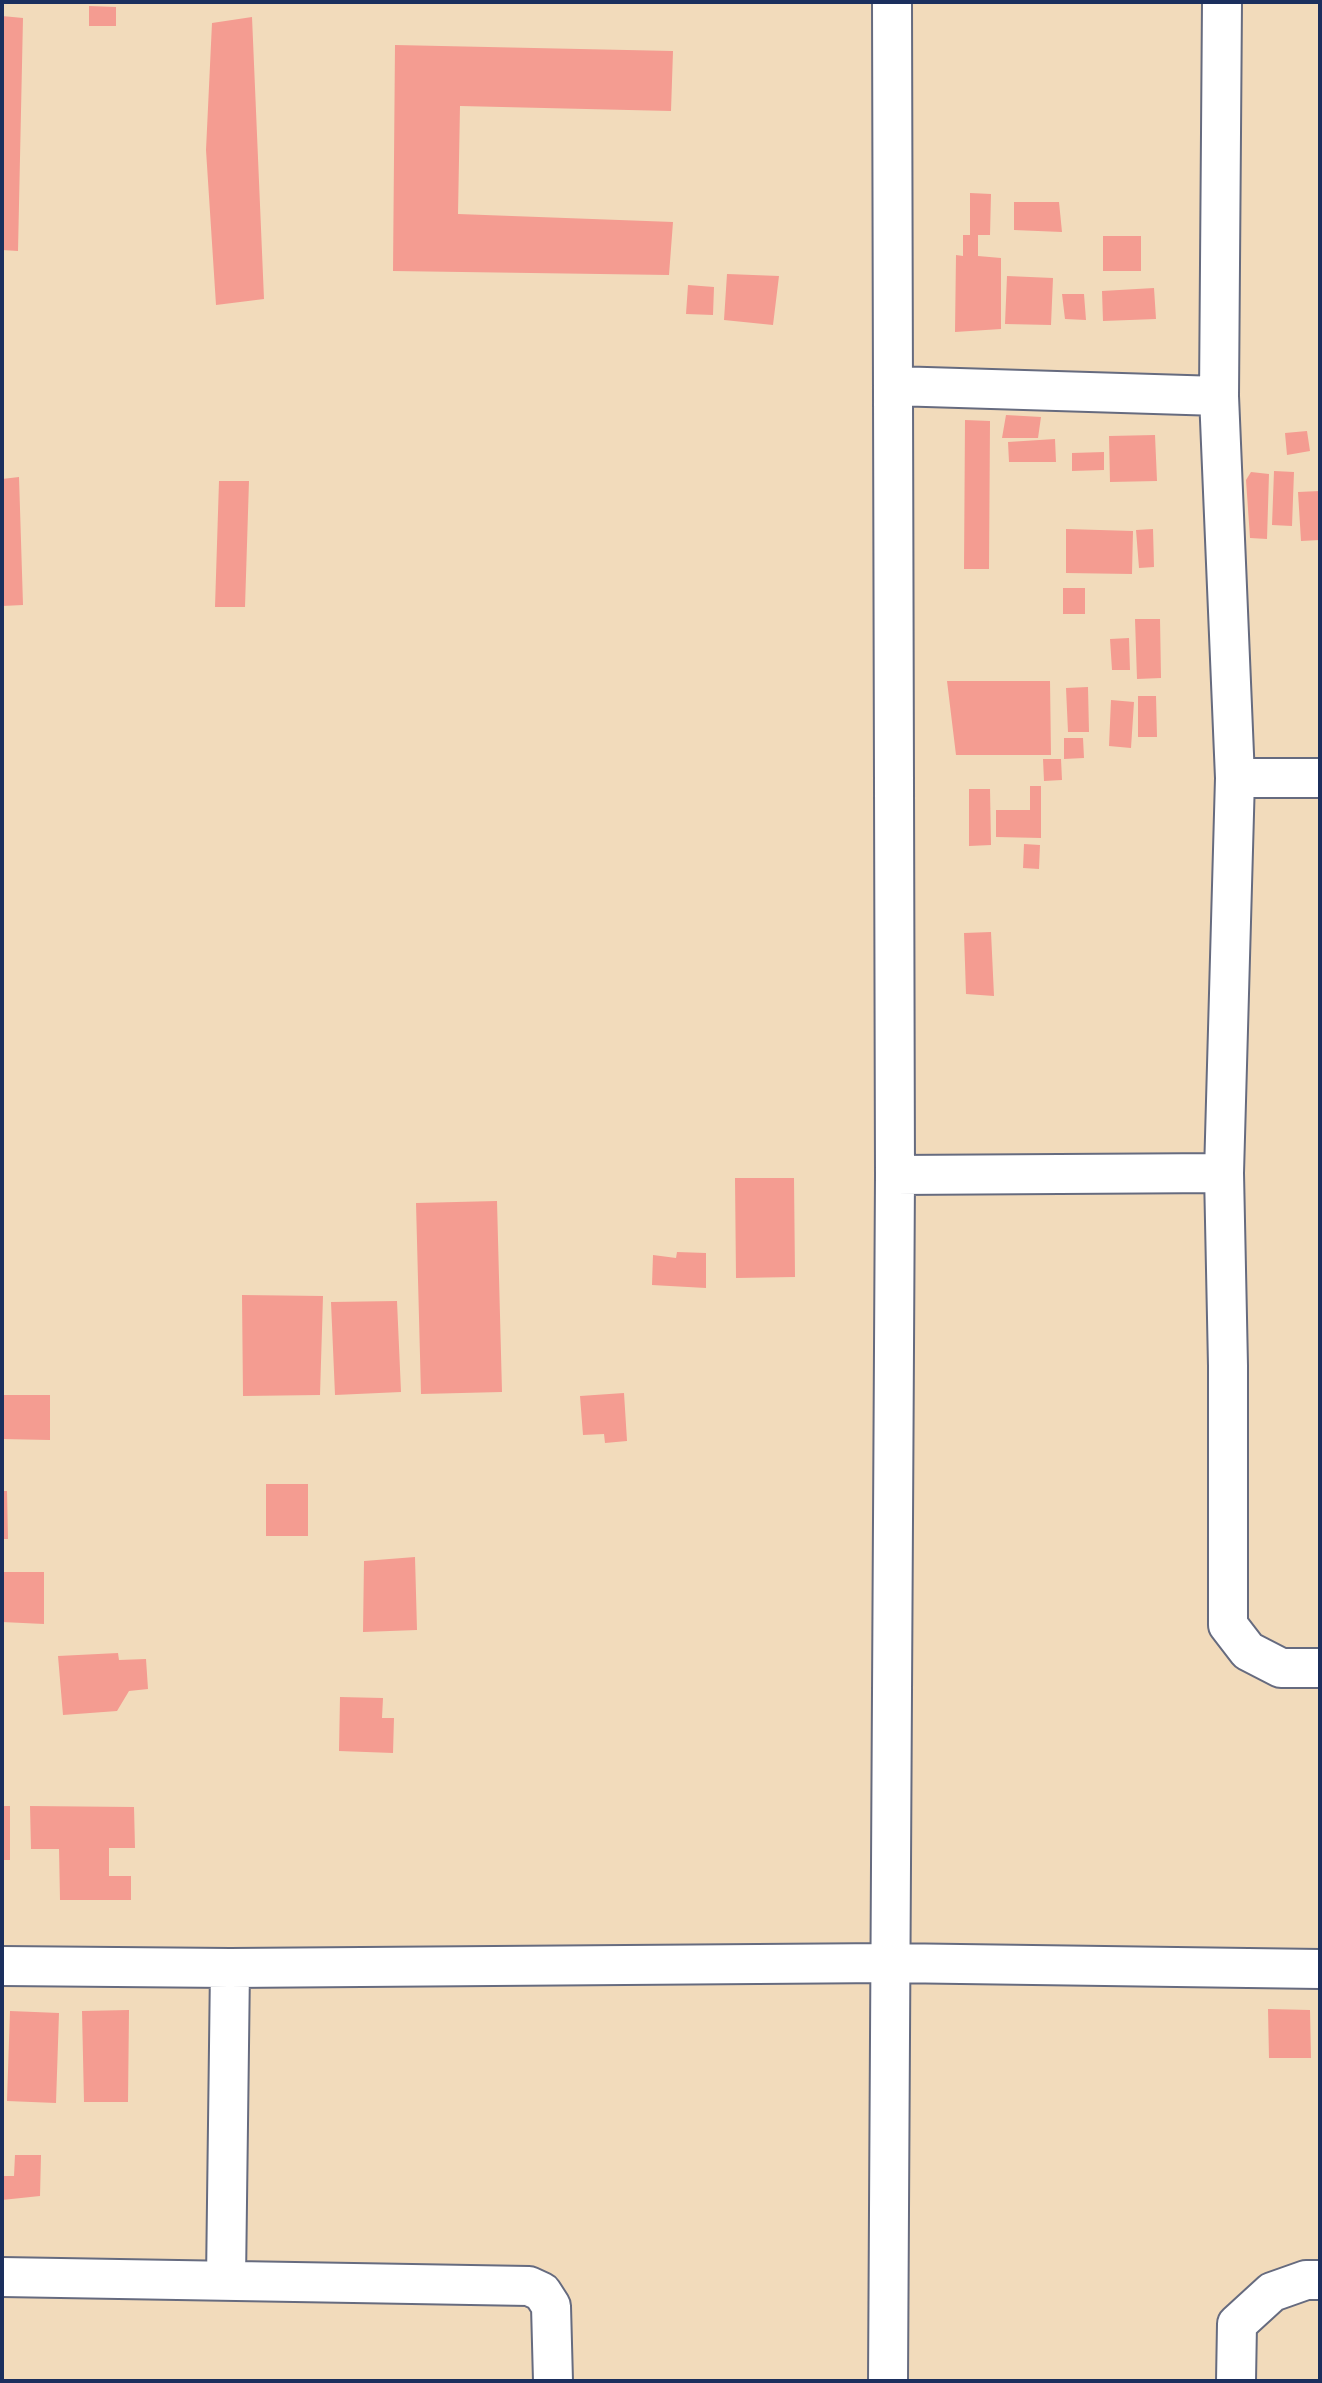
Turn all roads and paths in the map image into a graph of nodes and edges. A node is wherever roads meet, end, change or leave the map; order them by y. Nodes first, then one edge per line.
1 (892, 2) edge
2 (1222, 2) edge
3 (894, 386) junction
4 (1219, 396) junction
5 (1235, 778) junction
6 (1320, 778) edge
7 (1224, 1173) junction
8 (895, 1175) junction
9 (1320, 1668) edge
10 (889, 1963) junction
11 (2, 1966) edge
12 (230, 1968) junction
13 (1320, 1969) edge
14 (2, 2277) edge
15 (226, 2280) junction
16 (1320, 2280) edge
17 (553, 2381) edge
18 (888, 2381) edge
19 (1236, 2381) edge

1 - 3 street
2 - 4 street
3 - 4 street
3 - 8 street
4 - 5 street
5 - 6 street
5 - 7 street
7 - 8 street
7 - 9 street
8 - 10 street
10 - 12 street
10 - 13 street
10 - 18 street
11 - 12 street
12 - 15 street
14 - 15 street
15 - 17 street
16 - 19 street

